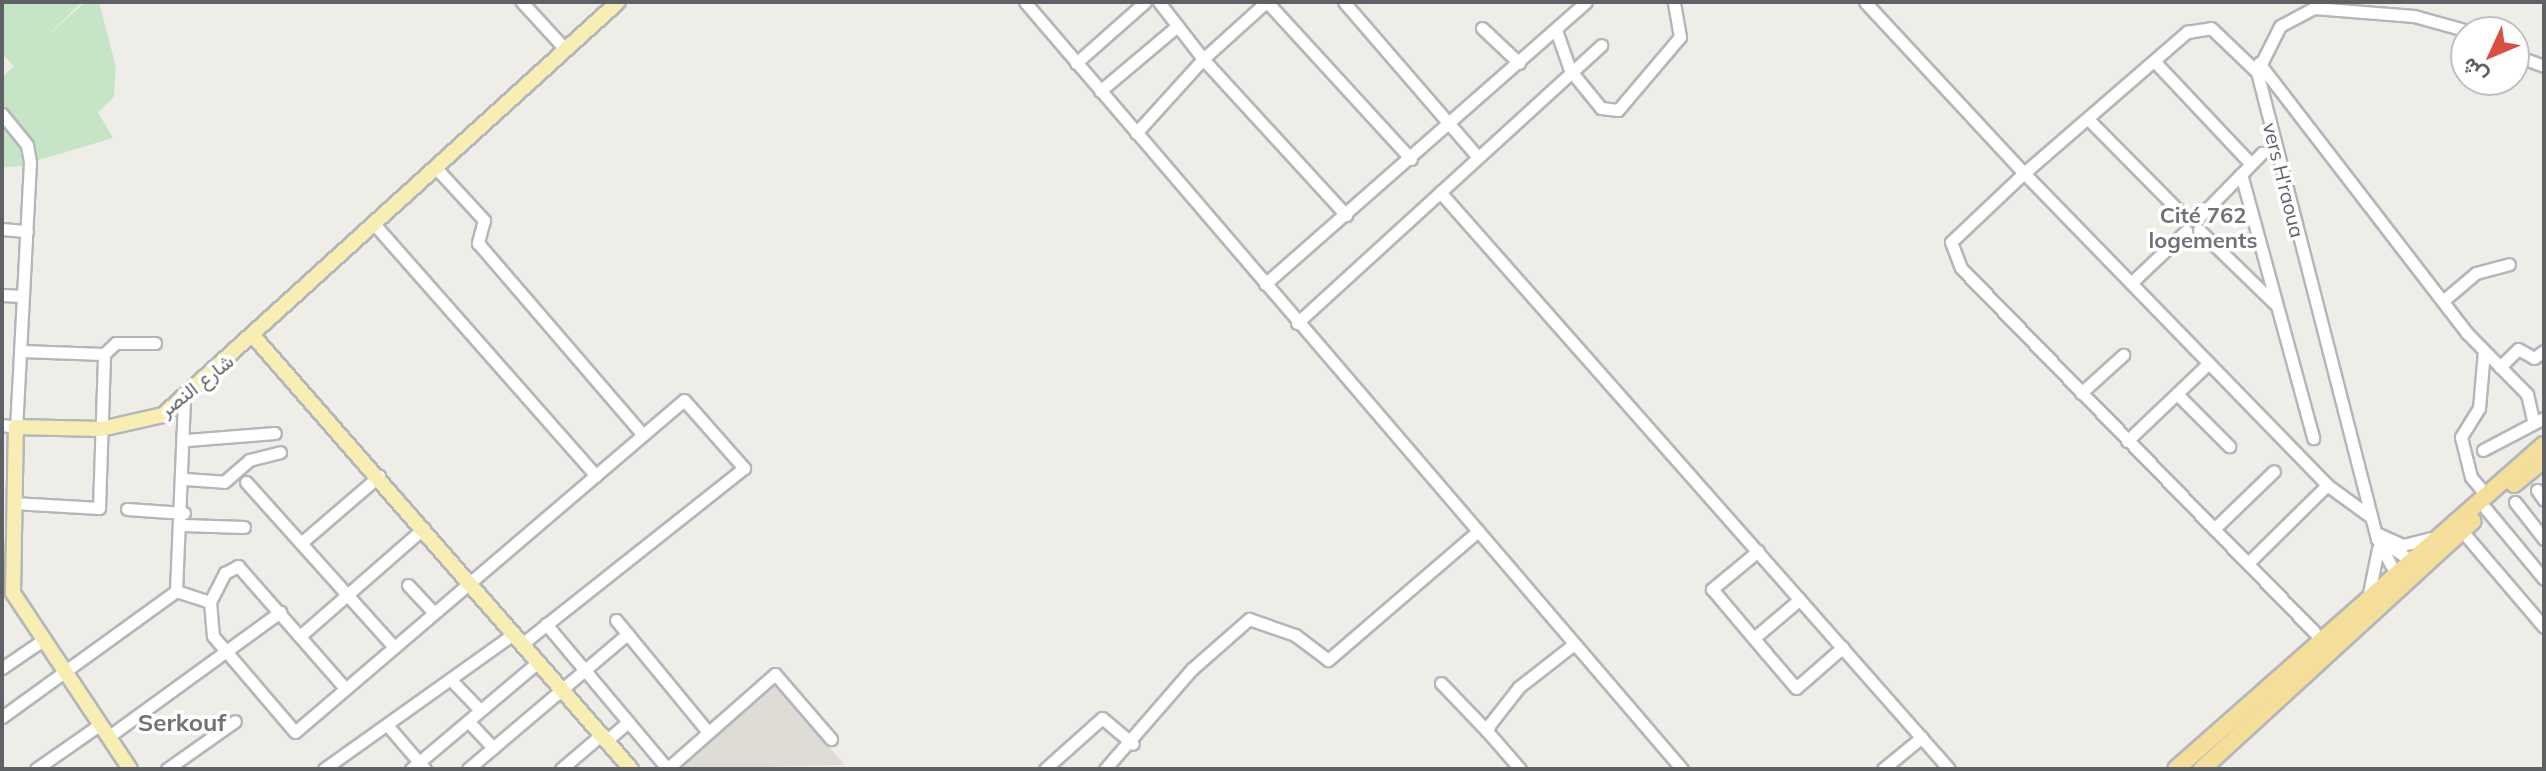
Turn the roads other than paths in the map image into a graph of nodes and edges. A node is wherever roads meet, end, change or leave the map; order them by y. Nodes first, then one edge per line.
1 (522, 2) edge
2 (618, 2) edge
3 (1025, 2) edge
4 (1145, 2) edge
5 (1159, 2) edge
6 (1266, 2) edge
7 (1344, 2) edge
8 (1586, 2) edge
9 (1674, 2) edge
10 (1865, 2) edge
11 (2450, 25) edge
12 (1176, 27) junction
13 (1482, 28) dead end
14 (1556, 30) junction
15 (1601, 45) dead end
16 (565, 49) junction
17 (1203, 59) junction
18 (2154, 61) junction
19 (1076, 63) junction
20 (1519, 63) junction
21 (2258, 67) junction
22 (1570, 70) junction
23 (1100, 91) junction
24 (2, 114) edge
25 (2088, 119) junction
26 (1452, 121) junction
27 (1136, 133) junction
28 (2262, 153) dead end
29 (1477, 156) junction
30 (1411, 159) junction
31 (2251, 164) junction
32 (436, 168) junction
33 (2024, 173) junction
34 (2241, 174) junction
35 (1440, 192) junction
36 (1346, 215) junction
37 (2185, 217) junction
38 (2199, 217) junction
39 (375, 225) junction
40 (2, 229) edge
41 (2199, 230) junction
42 (27, 231) junction
43 (2186, 231) junction
44 (2509, 264) dead end
45 (2131, 283) junction
46 (1265, 284) junction
47 (2, 295) edge
48 (23, 296) junction
49 (2444, 300) junction
50 (2276, 306) junction
51 (1297, 323) junction
52 (255, 338) junction
53 (155, 343) dead end
54 (21, 351) junction
55 (2484, 351) junction
56 (2544, 351) edge
57 (104, 354) junction
58 (2123, 355) dead end
59 (2209, 363) junction
60 (2500, 367) junction
61 (2081, 393) junction
62 (2177, 394) junction
63 (184, 397) junction
64 (2538, 420) edge
65 (9, 426) edge
66 (101, 429) junction
67 (275, 433) dead end
68 (643, 435) junction
69 (2313, 438) dead end
70 (187, 440) junction
71 (2127, 441) junction
72 (2544, 445) edge
73 (2229, 446) dead end
74 (2483, 450) dead end
75 (280, 452) dead end
76 (2544, 460) edge
77 (2274, 471) dead end
78 (379, 476) junction
79 (596, 476) junction
80 (185, 479) junction
81 (246, 482) dead end
82 (2327, 485) junction
83 (2486, 502) junction
84 (2515, 502) dead end
85 (13, 503) junction
86 (127, 509) dead end
87 (2371, 517) junction
88 (183, 519) junction
89 (244, 527) dead end
90 (424, 528) junction
91 (2214, 529) junction
92 (1478, 531) junction
93 (2462, 531) junction
94 (2375, 533) junction
95 (2441, 535) junction
96 (2544, 539) edge
97 (301, 543) junction
98 (1758, 551) junction
99 (2248, 563) junction
100 (2416, 565) junction
101 (2394, 572) junction
102 (468, 578) junction
103 (2544, 579) edge
104 (408, 585) dead end
105 (2406, 586) junction
106 (176, 591) junction
107 (346, 596) junction
108 (2368, 598) junction
109 (1800, 599) junction
110 (210, 602) junction
111 (431, 610) junction
112 (280, 612) junction
113 (616, 620) dead end
114 (546, 624) junction
115 (2544, 627) edge
116 (627, 634) junction
117 (300, 636) junction
118 (519, 638) junction
119 (1754, 638) junction
120 (43, 640) junction
121 (2323, 641) junction
122 (1574, 644) junction
123 (392, 645) junction
124 (1843, 647) junction
125 (228, 655) junction
126 (538, 662) junction
127 (2, 668) edge
128 (584, 672) junction
129 (64, 675) junction
130 (452, 681) junction
131 (1441, 683) dead end
132 (344, 687) junction
133 (562, 691) junction
134 (480, 710) junction
135 (2, 717) edge
136 (235, 721) dead end
137 (468, 721) junction
138 (628, 722) junction
139 (388, 726) junction
140 (103, 731) junction
141 (1487, 731) junction
142 (708, 732) junction
143 (1922, 737) junction
144 (603, 738) junction
145 (831, 739) dead end
146 (1133, 744) junction
147 (493, 748) junction
148 (342, 764) edge
149 (418, 767) edge
150 (39, 768) edge
151 (130, 769) edge
152 (167, 769) edge
153 (324, 769) edge
154 (469, 769) edge
155 (561, 769) edge
156 (631, 769) edge
157 (667, 769) edge
158 (1045, 769) edge
159 (1106, 769) edge
160 (1520, 769) edge
161 (1682, 769) edge
162 (1883, 769) edge
163 (1949, 769) edge
164 (2176, 769) edge
165 (2202, 769) edge

1 - 16 street
2 - 16 main road, شارع النصر
3 - 19 street
4 - 19 street
5 - 12 street
6 - 17 street
6 - 30 street
7 - 26 street
8 - 14 street
9 - 22 street
10 - 33 street
11 - 21 street
12 - 17 street
12 - 23 street
13 - 20 street
14 - 20 street
14 - 22 street
15 - 22 street
16 - 32 main road, شارع النصر
17 - 27 street
17 - 36 street
18 - 21 street
18 - 25 street
18 - 31 street
19 - 23 street
20 - 26 street
21 - 49 street
21 - 87 street, vers H'raoua
22 - 29 street
23 - 27 street
24 - 42 street
25 - 33 street
25 - 37 street
26 - 29 street
26 - 30 street
27 - 46 street
28 - 31 street
29 - 35 street
30 - 36 street
31 - 34 street
32 - 39 main road, شارع النصر
32 - 68 street
33 - 45 street
33 - 61 street
34 - 38 street
34 - 50 street
35 - 51 street
35 - 98 street
36 - 46 street
37 - 38 street
37 - 43 street
38 - 41 street
39 - 52 main road, شارع النصر
39 - 79 street
40 - 42 street
41 - 43 street
41 - 50 street
42 - 48 street
43 - 45 street
44 - 49 street
45 - 59 street
46 - 51 street
47 - 48 street
48 - 54 street
49 - 55 street
50 - 69 street
51 - 92 street
52 - 63 main road, شارع النصر
52 - 78 main road
53 - 57 street
54 - 57 street
54 - 65 street
55 - 60 street
55 - 83 street
56 - 60 street
57 - 66 street
58 - 61 street
59 - 62 street
59 - 82 street
60 - 64 street
61 - 71 street
62 - 71 street
62 - 73 street
63 - 66 main road, شارع النصر
63 - 70 street
64 - 74 street
65 - 66 main road, شارع النصر
65 - 85 main road
66 - 85 street
67 - 70 street
68 - 79 street
68 - 114 street
70 - 80 street
71 - 91 street
72 - 83 highway
75 - 80 street
76 - 83 highway
77 - 91 street
78 - 90 main road
78 - 97 street
79 - 102 street
80 - 88 street
81 - 97 street
82 - 87 street
82 - 99 street
83 - 93 highway
83 - 95 highway
83 - 103 street
84 - 96 street
85 - 120 main road
86 - 88 street
87 - 94 street, vers H'raoua
88 - 89 street
88 - 106 street
90 - 102 main road
90 - 107 street
91 - 99 street
92 - 122 street
92 - 146 street
93 - 100 highway
93 - 115 street
94 - 95 street
94 - 100 street
94 - 101 street, vers H'raoua
94 - 108 street
95 - 100 highway
97 - 107 street
98 - 109 street
98 - 119 street
99 - 121 street
100 - 101 highway
100 - 105 highway
101 - 105 street, vers H'raoua
101 - 108 highway
102 - 111 street
102 - 118 main road
104 - 111 street
105 - 165 highway
106 - 110 street
106 - 129 street
107 - 117 street
107 - 123 street
108 - 121 highway
109 - 119 street
109 - 124 street
110 - 112 street
110 - 125 street
111 - 123 street
112 - 117 street
112 - 125 street
113 - 116 street
114 - 118 street
114 - 128 street
116 - 128 street
116 - 142 street
117 - 132 street
118 - 126 main road
118 - 130 street
119 - 124 street
120 - 127 street
120 - 129 main road
121 - 164 highway
122 - 141 street
122 - 161 street
123 - 132 street
124 - 143 street
125 - 132 street
125 - 140 street
126 - 133 main road
126 - 134 street
128 - 133 street
128 - 138 street
129 - 135 street
129 - 140 main road
130 - 134 street
130 - 139 street
131 - 141 street
133 - 144 main road
133 - 147 street
134 - 137 street
136 - 152 street
137 - 147 street
137 - 149 street
138 - 144 street
138 - 157 street
139 - 148 street
139 - 149 street
140 - 150 street
140 - 151 main road
141 - 160 street
142 - 145 street
142 - 157 street
143 - 162 street
143 - 163 street
144 - 155 street
144 - 156 main road
146 - 158 street
146 - 159 street
147 - 154 street
148 - 153 street

